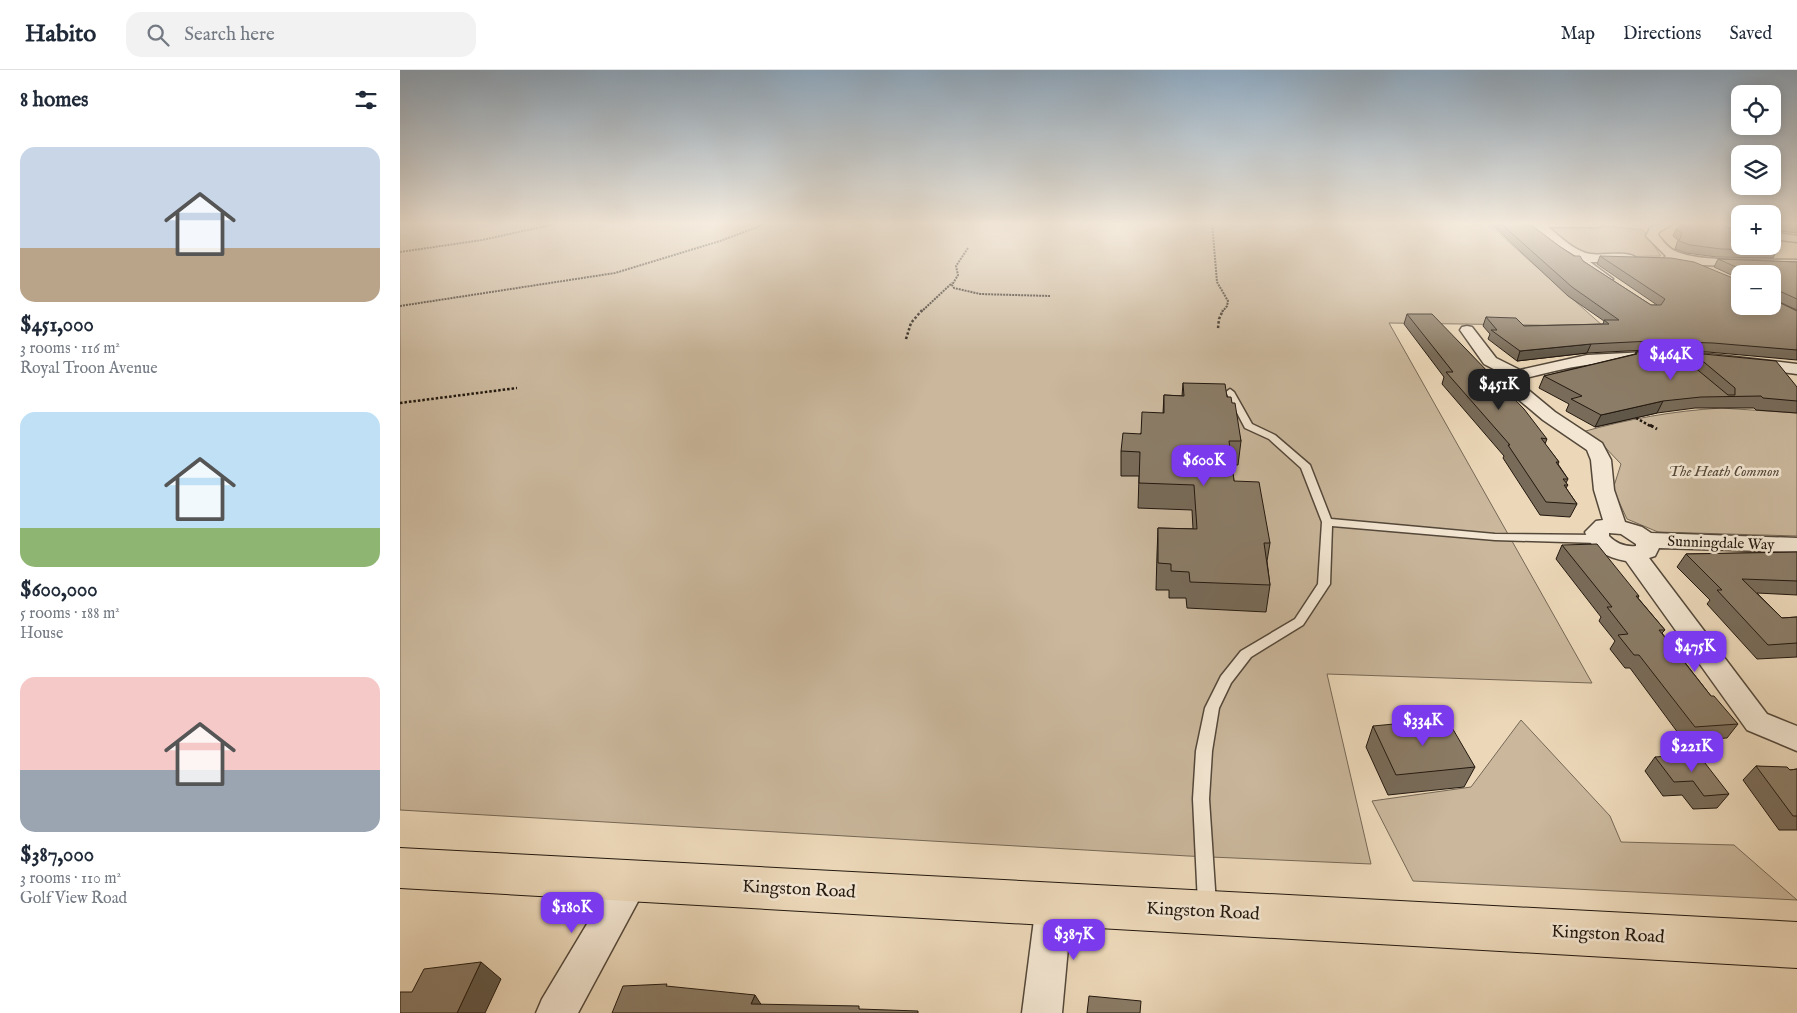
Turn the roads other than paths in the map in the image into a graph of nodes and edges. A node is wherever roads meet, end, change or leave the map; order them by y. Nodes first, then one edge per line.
1 (1588, 266) edge
2 (1701, 266) edge
3 (1719, 276) edge
4 (1619, 287) edge
5 (1467, 330) dead end
6 (1671, 357) junction
7 (1797, 369) edge
8 (1686, 370) edge
9 (1518, 375) junction
10 (1230, 392) dead end
11 (1327, 522) junction
12 (1607, 532) junction
13 (1797, 545) edge
14 (1640, 547) junction
15 (1797, 739) edge
16 (400, 868) edge
17 (632, 881) junction
18 (1054, 904) junction
19 (1207, 912) junction
20 (1797, 945) edge
21 (556, 1013) edge
22 (1042, 1013) edge

1 - 4 street
2 - 3 street
5 - 9 street
6 - 7 street
6 - 8 lane
6 - 9 street
9 - 12 street
10 - 11 lane
11 - 12 lane
11 - 19 lane
12 - 14 street
13 - 14 street, Sunningdale Way
14 - 15 street
16 - 17 main road, Kingston Road
17 - 18 main road, Kingston Road
17 - 21 street
18 - 19 main road, Kingston Road
18 - 22 street
19 - 20 main road, Kingston Road

